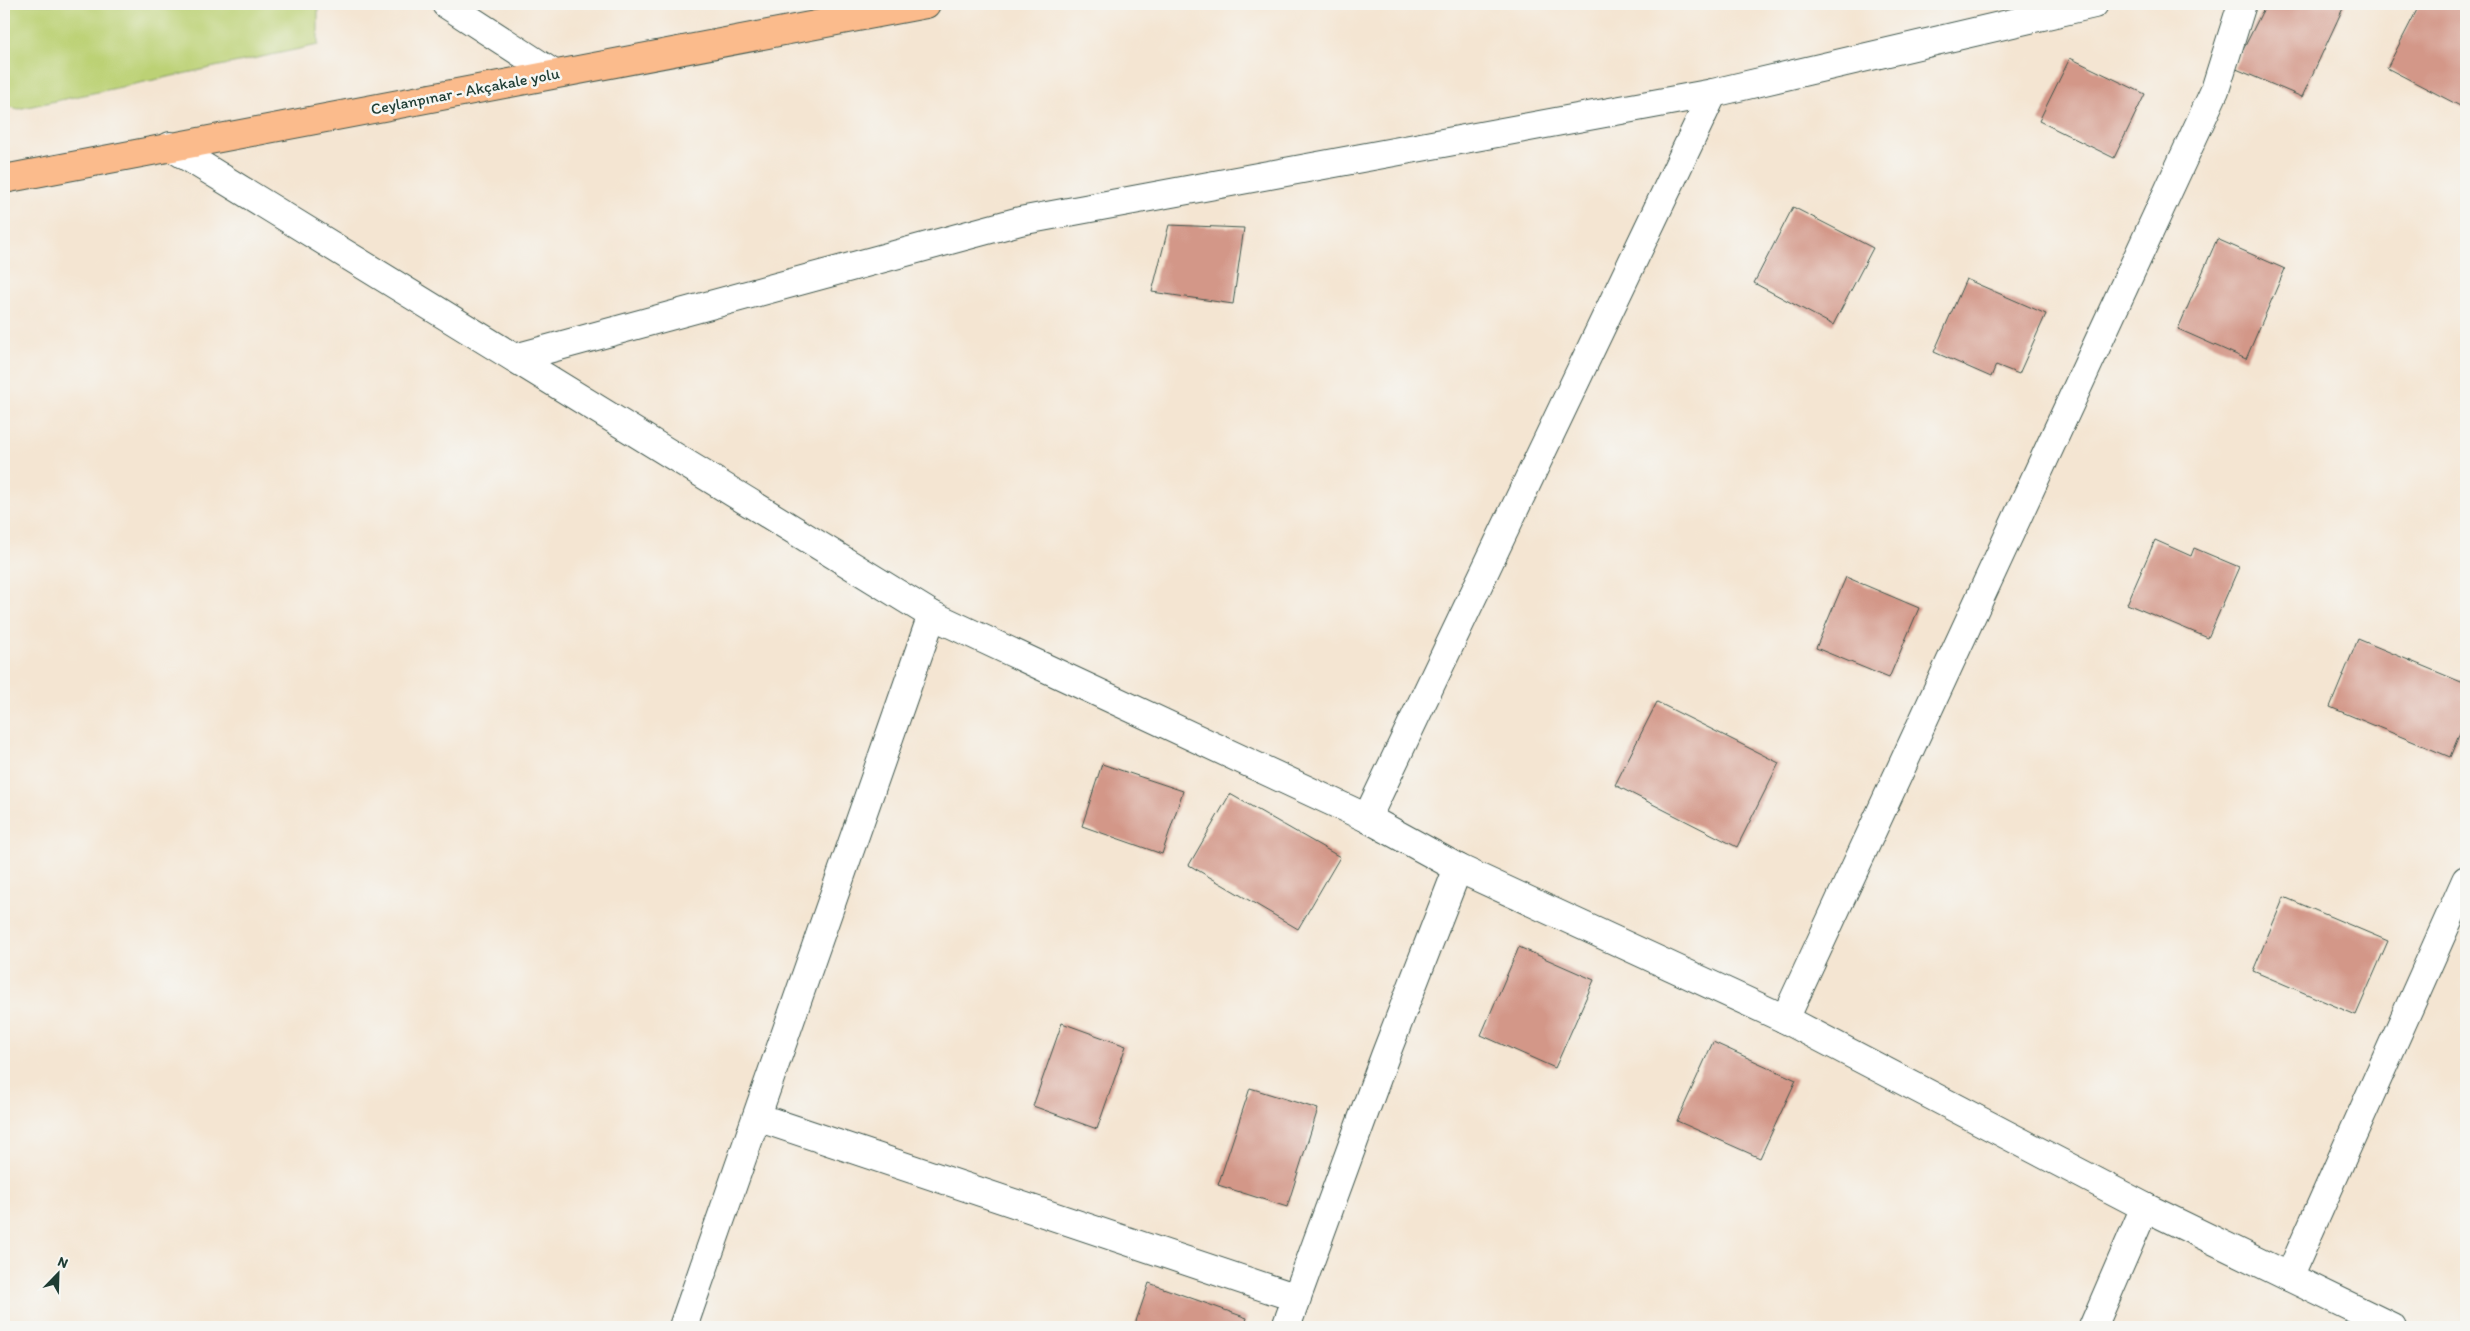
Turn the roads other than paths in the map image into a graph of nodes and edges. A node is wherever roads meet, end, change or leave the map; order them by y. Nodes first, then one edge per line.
1 (446, 4) edge
2 (926, 4) edge
3 (2094, 4) edge
4 (2242, 4) edge
5 (554, 74) junction
6 (1713, 93) junction
7 (170, 146) junction
8 (4, 179) edge
9 (515, 358) junction
10 (932, 615) junction
11 (1367, 818) junction
12 (1458, 868) junction
13 (2466, 880) edge
14 (1785, 1020) junction
15 (757, 1117) junction
16 (2145, 1207) junction
17 (2289, 1277) junction
18 (1297, 1298) junction
19 (683, 1327) edge
20 (1286, 1327) edge
21 (2093, 1327) edge
22 (2392, 1327) edge

1 - 5 street
2 - 5 main road, Ceylanpınar - Akçakale yolu
3 - 6 street
4 - 14 street
5 - 7 main road, Ceylanpınar - Akçakale yolu
6 - 9 street
6 - 11 street
7 - 8 main road, Ceylanpınar - Akçakale yolu
7 - 9 street
9 - 10 street
10 - 11 street
10 - 15 street
11 - 12 street
12 - 14 street
12 - 18 street
13 - 17 street
14 - 16 street
15 - 18 street
15 - 19 street
16 - 17 street
16 - 21 street
17 - 22 street
18 - 20 street

